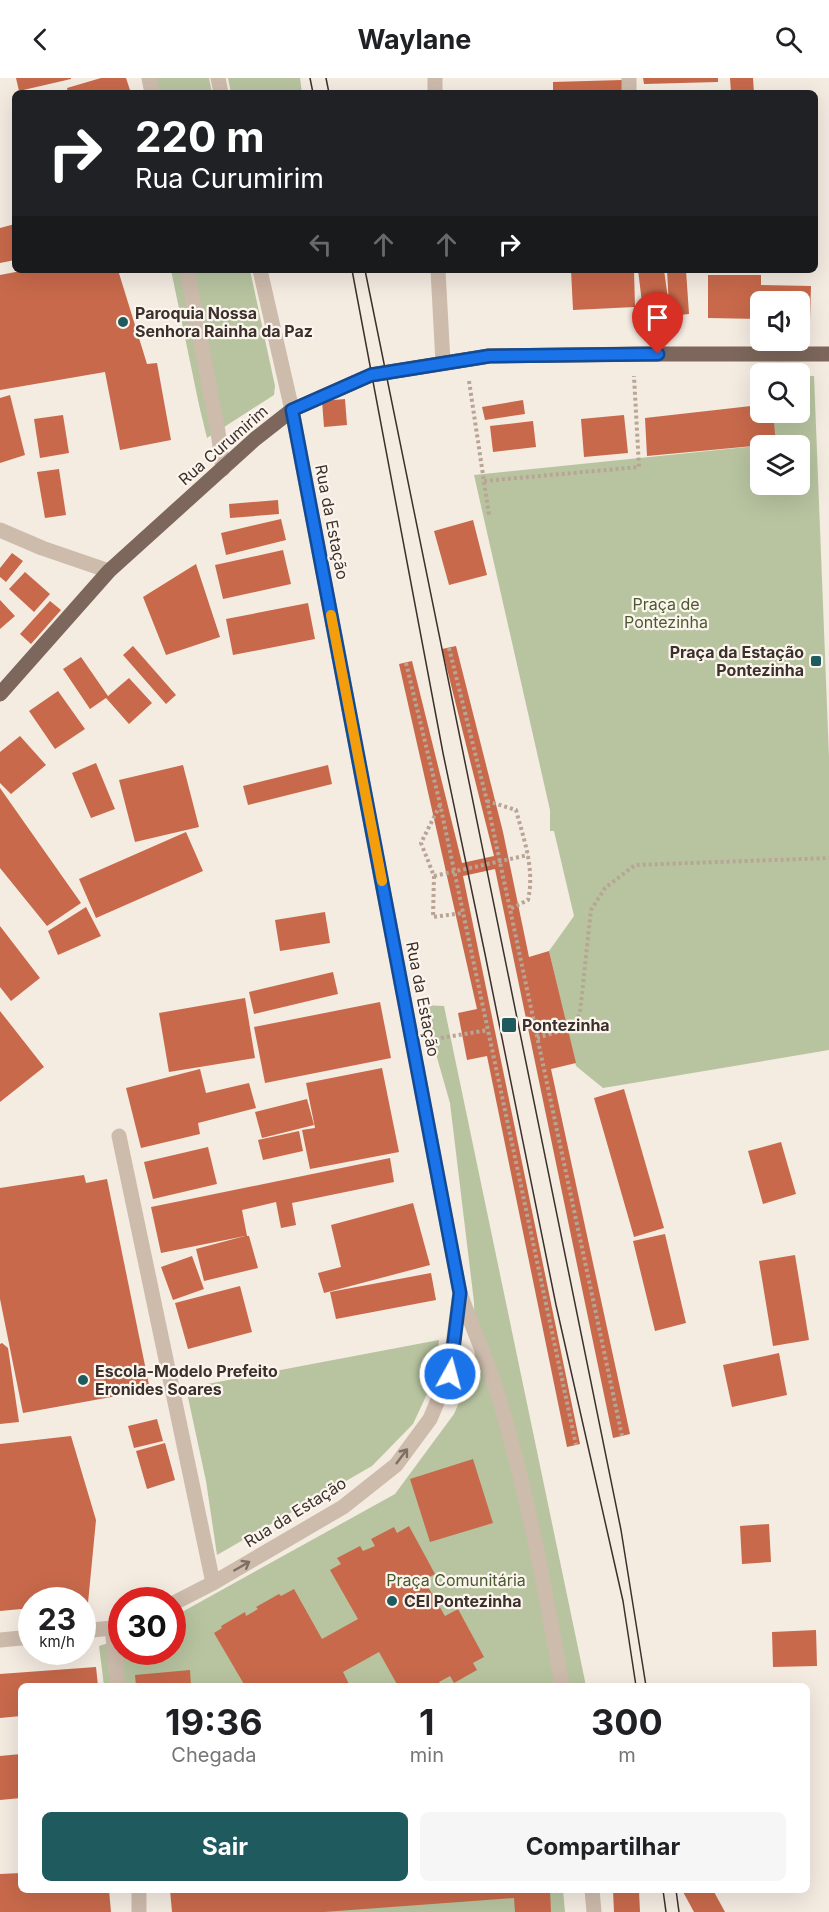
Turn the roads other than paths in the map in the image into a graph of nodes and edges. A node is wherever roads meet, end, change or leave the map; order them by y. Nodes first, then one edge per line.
1 (188, 273) edge
2 (261, 273) edge
3 (438, 273) edge
4 (829, 354) edge
5 (443, 363) junction
6 (292, 410) junction
7 (223, 469) junction
8 (0, 530) edge
9 (109, 571) junction
10 (0, 694) edge
11 (119, 1136) dead end
12 (460, 1293) junction
13 (213, 1583) junction
14 (186, 1597) edge
15 (18, 1638) edge
16 (0, 1640) edge
17 (118, 1665) edge
18 (118, 1683) edge
19 (561, 1683) edge
20 (139, 1893) edge
21 (592, 1893) edge
22 (139, 1912) edge
23 (594, 1912) edge

1 - 7 street
2 - 6 street, Rua da Estação
3 - 5 street
4 - 5 main road, Rua Curumirim
5 - 6 main road, Rua Curumirim
6 - 7 main road, Rua Curumirim
6 - 12 street, Rua da Estação
7 - 9 main road, Rua Curumirim
8 - 9 street
9 - 10 main road, Rua Curumirim
11 - 13 street
13 -> 12 street, Rua da Estação
12 - 19 street
13 - 14 street, Rua da Estação
15 - 16 street
17 - 18 street
20 - 22 street
21 - 23 street

